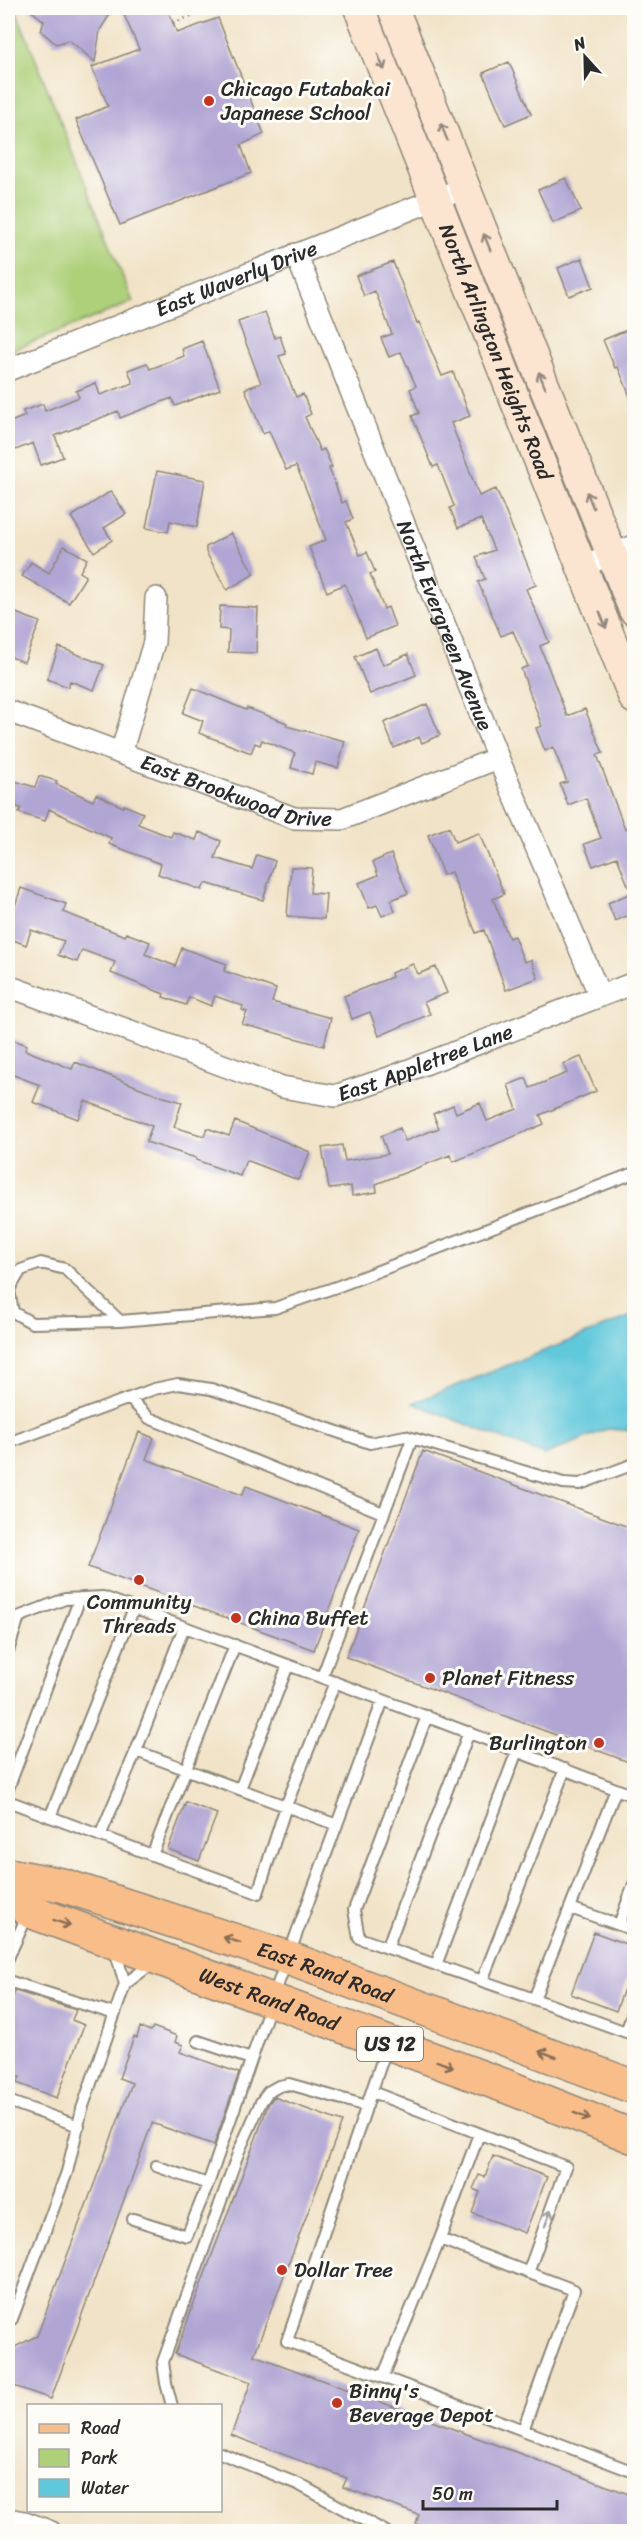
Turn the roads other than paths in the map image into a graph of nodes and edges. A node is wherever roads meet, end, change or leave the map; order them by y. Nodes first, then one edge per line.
1 (359, 8) edge
2 (393, 8) edge
3 (466, 187) junction
4 (436, 199) junction
5 (296, 254) junction
6 (8, 370) edge
7 (623, 550) edge
8 (582, 566) junction
9 (156, 598) dead end
10 (634, 610) edge
11 (634, 698) edge
12 (8, 711) edge
13 (122, 753) junction
14 (498, 758) junction
15 (634, 983) edge
16 (8, 986) edge
17 (600, 996) junction
18 (634, 1173) edge
19 (120, 1321) junction
20 (130, 1399) junction
21 (411, 1439) junction
22 (8, 1443) edge
23 (634, 1464) edge
24 (383, 1513) junction
25 (80, 1598) junction
26 (134, 1608) junction
27 (18, 1617) junction
28 (8, 1621) edge
29 (184, 1627) junction
30 (235, 1645) junction
31 (8, 1651) edge
32 (288, 1665) junction
33 (322, 1677) junction
34 (335, 1682) junction
35 (384, 1700) junction
36 (427, 1716) junction
37 (469, 1732) junction
38 (136, 1751) junction
39 (517, 1751) junction
40 (186, 1768) junction
41 (565, 1769) junction
42 (8, 1789) edge
43 (240, 1789) junction
44 (616, 1789) junction
45 (634, 1796) edge
46 (8, 1801) edge
47 (286, 1806) junction
48 (50, 1817) junction
49 (337, 1825) junction
50 (100, 1836) junction
51 (152, 1855) junction
52 (8, 1875) edge
53 (634, 1884) edge
54 (19, 1903) edge
55 (570, 1908) junction
56 (619, 1924) junction
57 (634, 1930) edge
58 (112, 1941) junction
59 (387, 1948) junction
60 (8, 1958) edge
61 (159, 1958) junction
62 (288, 1958) junction
63 (436, 1965) junction
64 (8, 1981) edge
65 (482, 1982) junction
66 (125, 1984) junction
67 (272, 2000) junction
68 (534, 2000) junction
69 (634, 2010) edge
70 (115, 2014) junction
71 (198, 2041) dead end
72 (388, 2043) junction
73 (251, 2060) junction
74 (634, 2087) edge
75 (372, 2092) junction
76 (8, 2101) edge
77 (367, 2106) junction
78 (79, 2126) junction
79 (479, 2134) junction
80 (634, 2137) edge
81 (156, 2166) dead end
82 (208, 2184) junction
83 (133, 2219) dead end
84 (440, 2240) junction
85 (528, 2273) junction
86 (8, 2318) edge
87 (383, 2377) junction
88 (171, 2404) edge
89 (523, 2430) junction
90 (222, 2454) edge
91 (634, 2472) edge
92 (8, 2519) edge
93 (51, 2532) edge
94 (386, 2532) edge

1 -> 4 main road, North Arlington Heights Road
3 -> 2 main road, North Arlington Heights Road
3 - 4 street, East Waverly Drive
7 -> 3 main road, North Arlington Heights Road
4 - 5 street, East Waverly Drive
4 - 8 main road, North Arlington Heights Road
5 - 6 street, East Waverly Drive
5 - 14 street, North Evergreen Avenue
7 - 8 street
7 - 10 main road, North Arlington Heights Road
8 -> 11 main road, North Arlington Heights Road
9 - 13 street
12 - 13 street, East Brookwood Drive
13 - 14 street, East Brookwood Drive
14 - 17 street, North Evergreen Avenue
15 - 17 street, East Appletree Lane
16 - 17 street, East Appletree Lane
18 - 19 lane
19 - 19 lane
20 - 21 lane
20 - 22 lane
20 - 24 lane
21 - 23 lane
21 - 24 lane
24 - 33 lane
25 - 26 lane
25 - 27 lane
25 - 42 lane
26 - 29 lane
26 - 48 lane
27 - 28 lane
27 - 31 lane
29 - 30 lane
29 - 38 lane
30 - 32 lane
30 - 40 lane
32 - 33 lane
32 - 43 lane
33 - 34 lane
34 - 35 lane
34 - 47 lane
35 - 36 lane
35 - 49 lane
36 - 37 lane
36 - 59 lane
37 - 39 lane
37 - 59 lane
38 - 40 lane
38 - 50 lane
39 - 41 lane
39 - 63 lane
40 - 43 lane
40 - 51 lane
41 - 44 lane
41 - 65 lane
43 - 47 lane
44 - 45 lane
44 - 55 lane
46 - 48 lane
47 - 49 lane
47 - 51 lane
48 - 50 lane
49 - 62 lane
50 - 51 lane
62 -> 52 main road, East Rand Road / US 12
53 - 56 lane
54 -> 58 main road, West Rand Road / US 12
54 - 60 lane
55 - 56 lane
55 - 68 lane
56 - 57 lane
58 - 61 main road, West Rand Road / US 12
58 - 66 lane
59 - 63 lane
61 - 66 lane
61 - 67 main road, West Rand Road / US 12
62 - 67 lane
74 -> 62 main road, East Rand Road / US 12
63 - 65 lane
64 - 70 lane
65 - 68 lane
66 - 70 lane
67 - 72 main road, West Rand Road / US 12
67 - 73 lane
68 - 69 lane
70 - 78 lane
71 - 73 lane
72 - 75 lane
72 -> 80 main road, West Rand Road / US 12
73 - 82 lane
75 - 77 lane
75 - 79 lane
76 - 78 lane
77 - 87 lane
77 - 88 lane
78 - 86 lane
79 - 84 lane
85 -> 79 lane
81 - 82 lane
82 - 83 lane
84 - 85 lane
84 - 87 lane
85 - 89 lane
87 - 89 lane
89 - 91 lane
90 - 94 lane
92 - 93 street

